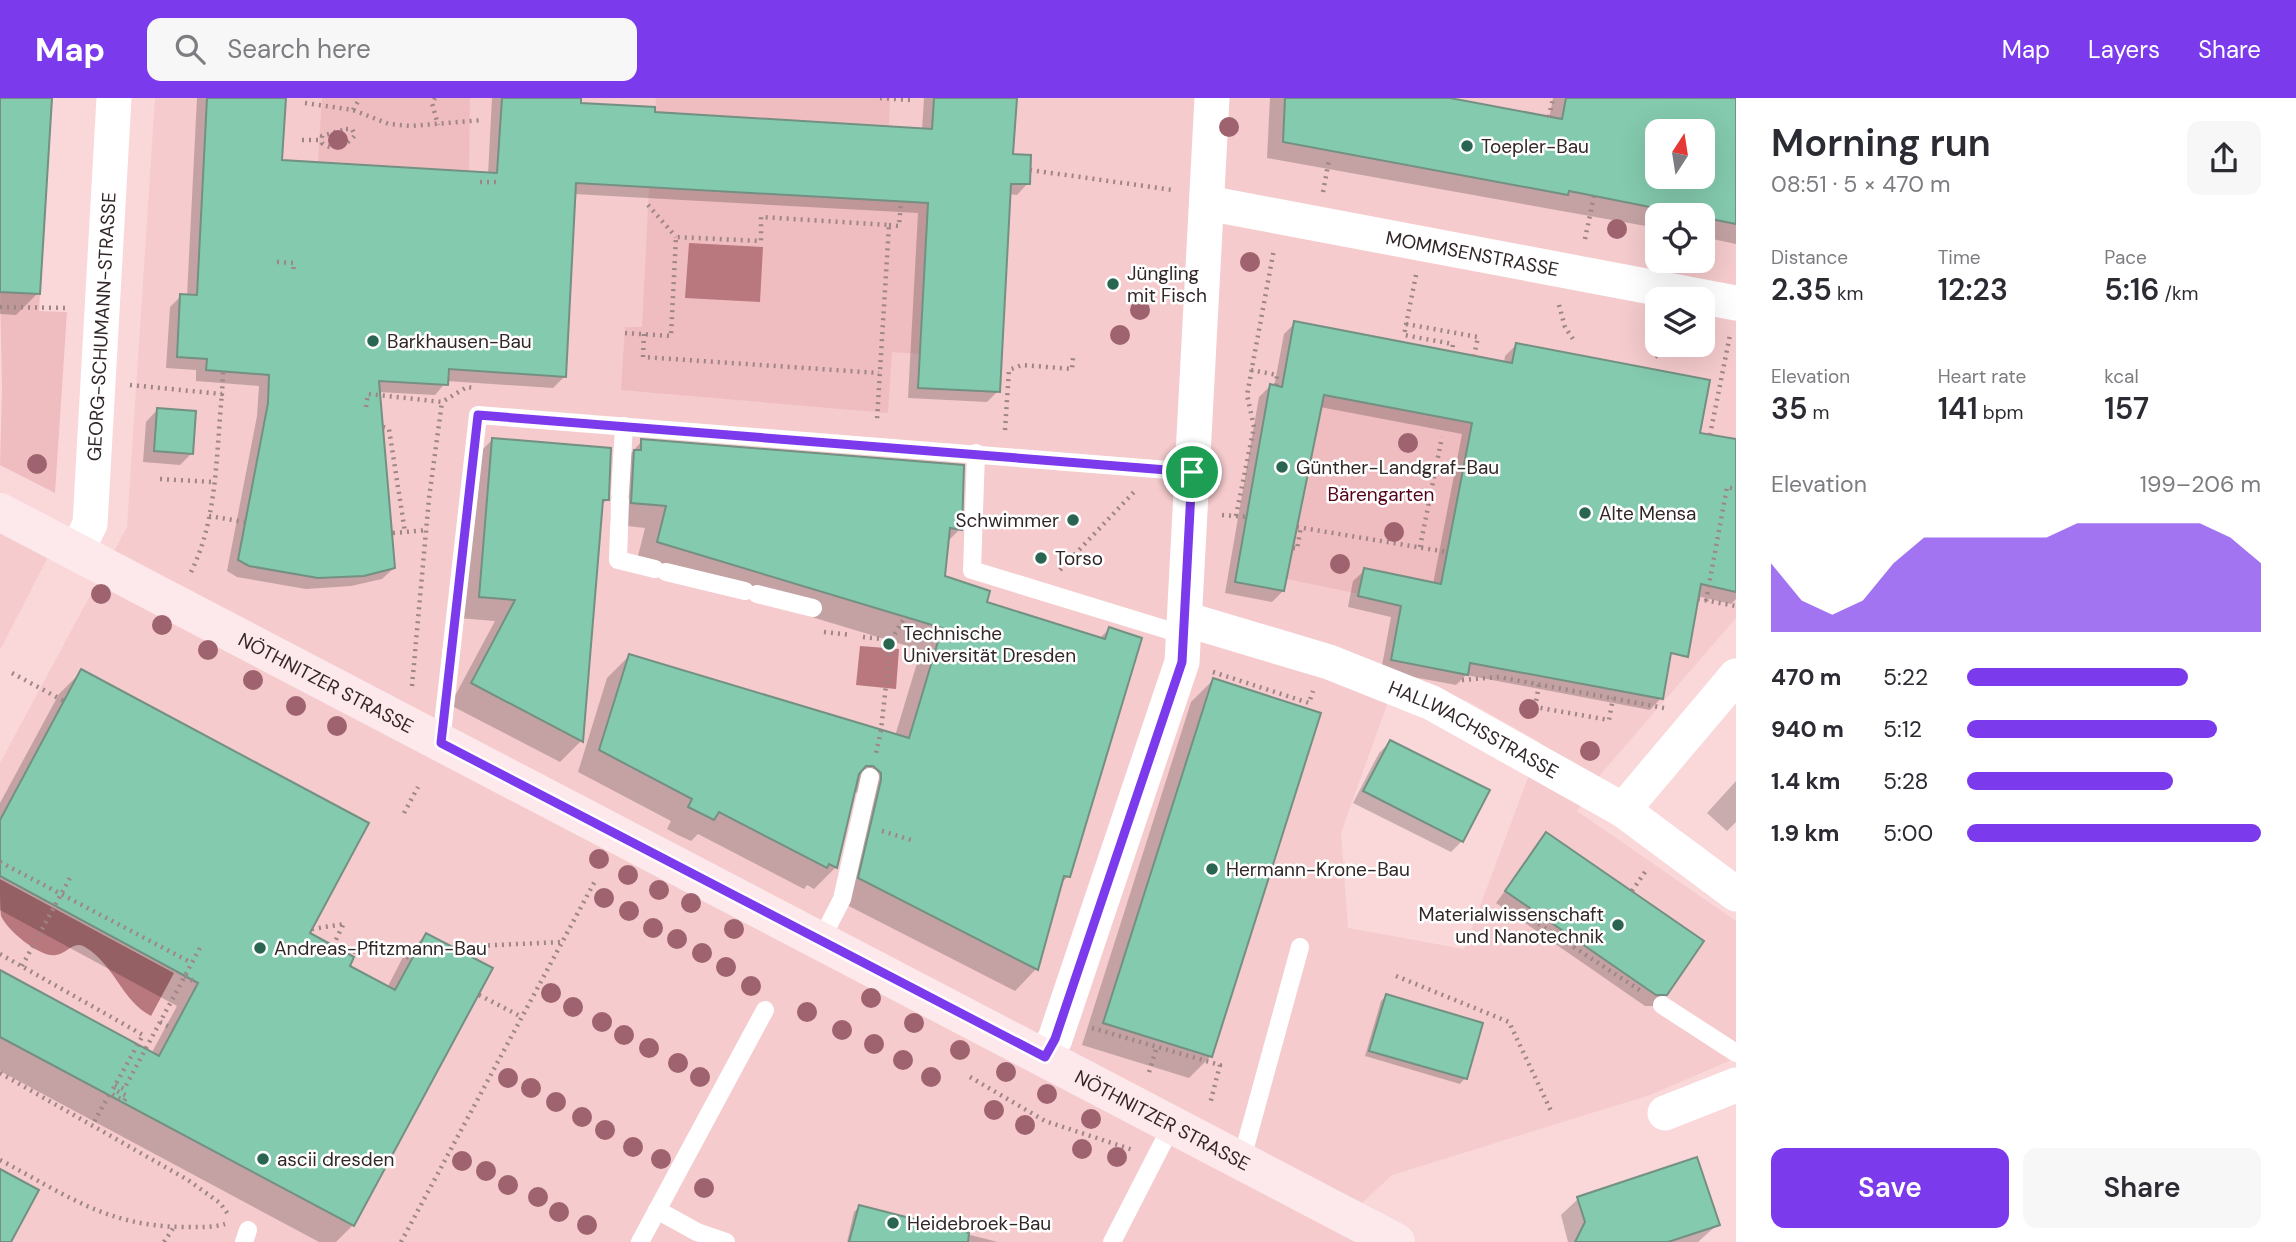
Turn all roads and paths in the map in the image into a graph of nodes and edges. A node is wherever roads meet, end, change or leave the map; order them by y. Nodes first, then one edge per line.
1 (114, 98) edge
2 (360, 98) edge
3 (435, 98) edge
4 (880, 98) edge
5 (1212, 98) edge
6 (1553, 98) edge
7 (910, 100) dead end
8 (305, 103) dead end
9 (353, 110) junction
10 (1549, 117) dead end
11 (483, 120) dead end
12 (438, 125) junction
13 (302, 140) dead end
14 (321, 140) junction
15 (1329, 160) dead end
16 (1030, 170) dead end
17 (480, 181) dead end
18 (497, 182) dead end
19 (1325, 182) dead end
20 (1594, 196) dead end
21 (901, 201) dead end
22 (1207, 203) junction
23 (648, 205) dead end
24 (1591, 214) dead end
25 (1280, 217) junction
26 (889, 225) junction
27 (677, 237) junction
28 (1422, 243) junction
29 (277, 262) dead end
30 (293, 273) dead end
31 (1736, 303) edge
32 (0, 307) edge
33 (102, 309) junction
34 (1563, 319) dead end
35 (1406, 324) junction
36 (625, 332) dead end
37 (644, 334) junction
38 (1576, 342) dead end
39 (1452, 352) dead end
40 (1474, 356) dead end
41 (1073, 358) dead end
42 (1001, 370) dead end
43 (1009, 370) junction
44 (1251, 370) junction
45 (223, 371) dead end
46 (879, 373) junction
47 (134, 385) dead end
48 (1276, 385) dead end
49 (222, 394) junction
50 (442, 402) dead end
51 (877, 421) dead end
52 (624, 426) junction
53 (383, 427) dead end
54 (1254, 427) junction
55 (1261, 429) dead end
56 (1005, 430) dead end
57 (1710, 435) dead end
58 (1442, 437) dead end
59 (976, 453) junction
60 (1192, 472) junction
61 (160, 479) dead end
62 (213, 482) junction
63 (1136, 489) dead end
64 (1736, 489) edge
65 (0, 512) edge
66 (209, 516) junction
67 (1236, 516) dead end
68 (245, 522) dead end
69 (428, 530) junction
70 (405, 532) junction
71 (393, 533) dead end
72 (1420, 547) junction
73 (1293, 548) dead end
74 (76, 552) junction
75 (201, 552) dead end
76 (1447, 552) dead end
77 (1055, 595) junction
78 (1698, 599) dead end
79 (1706, 601) junction
80 (1736, 606) edge
81 (813, 608) dead end
82 (905, 617) dead end
83 (827, 632) dead end
84 (851, 635) dead end
85 (863, 637) dead end
86 (1184, 639) junction
87 (890, 643) junction
88 (415, 658) dead end
89 (12, 673) dead end
90 (1736, 676) edge
91 (1464, 680) dead end
92 (1539, 685) junction
93 (1614, 698) junction
94 (64, 701) dead end
95 (1309, 703) dead end
96 (1645, 705) dead end
97 (441, 743) junction
98 (876, 754) dead end
99 (870, 776) dead end
100 (418, 787) dead end
101 (1623, 810) junction
102 (404, 813) dead end
103 (0, 862) edge
104 (19, 864) dead end
105 (16, 870) junction
106 (71, 876) dead end
107 (47, 879) dead end
108 (595, 881) dead end
109 (44, 885) junction
110 (61, 894) junction
111 (1736, 894) edge
112 (1533, 910) dead end
113 (312, 929) dead end
114 (562, 942) junction
115 (820, 942) junction
116 (201, 946) dead end
117 (333, 946) dead end
118 (453, 947) dead end
119 (1300, 947) dead end
120 (417, 949) dead end
121 (394, 950) junction
122 (346, 952) dead end
123 (0, 954) edge
124 (411, 959) dead end
125 (192, 963) junction
126 (22, 966) junction
127 (185, 976) junction
128 (1396, 976) dead end
129 (198, 984) dead end
130 (478, 995) dead end
131 (1662, 1005) joint
132 (765, 1010) dead end
133 (522, 1017) junction
134 (160, 1022) junction
135 (1090, 1027) dead end
136 (173, 1029) dead end
137 (1157, 1047) junction
138 (1736, 1053) edge
139 (1045, 1057) junction
140 (0, 1073) edge
141 (970, 1077) dead end
142 (1147, 1078) dead end
143 (1215, 1084) dead end
144 (115, 1085) junction
145 (1736, 1085) edge
146 (1551, 1111) dead end
147 (1665, 1113) dead end
148 (93, 1125) junction
149 (1165, 1141) junction
150 (0, 1160) edge
151 (1241, 1162) junction
152 (657, 1210) junction
153 (174, 1227) junction
154 (164, 1242) edge
155 (401, 1242) edge
156 (640, 1242) edge
157 (726, 1242) edge
158 (1112, 1242) edge
159 (1396, 1242) edge

1 - 33 street, GEORG-SCHUMANN-STRASSE
2 - 9 path
3 - 12 path
4 - 7 path
5 - 22 street
6 - 10 path
8 - 9 path
9 - 12 path
11 - 12 path
13 - 14 path
14 - 14 path
15 - 19 path
16 - 22 path
17 - 18 path
20 - 24 path
21 - 26 path
22 - 25 street, MOMMSENSTRASSE
22 - 60 street
23 - 27 path
25 - 28 street, MOMMSENSTRASSE
25 - 44 path
26 - 27 path
26 - 46 path
27 - 37 path
28 - 31 street, MOMMSENSTRASSE
28 - 35 path
29 - 30 path
31 - 57 path
32 - 33 path
33 - 74 street, GEORG-SCHUMANN-STRASSE
34 - 38 path
35 - 39 path
35 - 40 path
36 - 37 path
37 - 46 path
41 - 43 path
42 - 43 path
43 - 56 path
44 - 48 path
44 - 54 path
45 - 49 path
46 - 51 path
47 - 49 path
49 - 62 path
50 - 69 path
52 - 59 lane
52 - 81 lane
52 - 97 lane
53 - 70 path
54 - 55 path
54 - 67 path
58 - 72 path
59 - 60 lane
59 - 77 lane
60 - 86 street
61 - 62 path
62 - 66 path
63 - 77 path
64 - 79 path
65 - 74 street, NÖTHNITZER STRASSE
66 - 68 path
66 - 75 path
69 - 70 path
69 - 88 path
70 - 71 path
72 - 73 path
72 - 76 path
74 - 97 street, NÖTHNITZER STRASSE
77 - 86 lane
78 - 79 path
79 - 80 path
82 - 87 path
83 - 84 path
85 - 87 path
86 - 95 path
86 - 101 street, HALLWACHSSTRASSE
86 - 139 street
87 - 98 path
89 - 94 path
90 - 101 street
91 - 92 path
92 - 93 path
92 - 93 path
93 - 96 path
97 - 115 street, NÖTHNITZER STRASSE
99 - 115 lane
100 - 102 path
101 - 111 street, HALLWACHSSTRASSE
103 - 105 path
104 - 105 path
105 - 109 path
106 - 110 path
107 - 109 path
108 - 114 path
109 - 110 path
110 - 125 path
110 - 126 path
112 - 131 path
113 - 117 path
114 - 118 path
114 - 133 path
115 - 139 street, NÖTHNITZER STRASSE
116 - 125 path
119 - 151 lane
120 - 121 path
121 - 122 path
121 - 124 path
123 - 126 path
125 - 127 path
126 - 144 path
127 - 129 path
127 - 134 path
128 - 146 path
130 - 133 path
131 - 138 lane
132 - 152 lane
133 - 155 path
134 - 136 path
134 - 144 path
135 - 137 path
137 - 142 path
137 - 143 path
139 - 149 street, NÖTHNITZER STRASSE
140 - 148 path
141 - 149 path
144 - 148 path
145 - 147 street
148 - 153 path
149 - 151 street, NÖTHNITZER STRASSE
149 - 158 lane
150 - 153 path
151 - 159 street, NÖTHNITZER STRASSE
152 - 156 lane
152 - 157 lane
153 - 154 path

